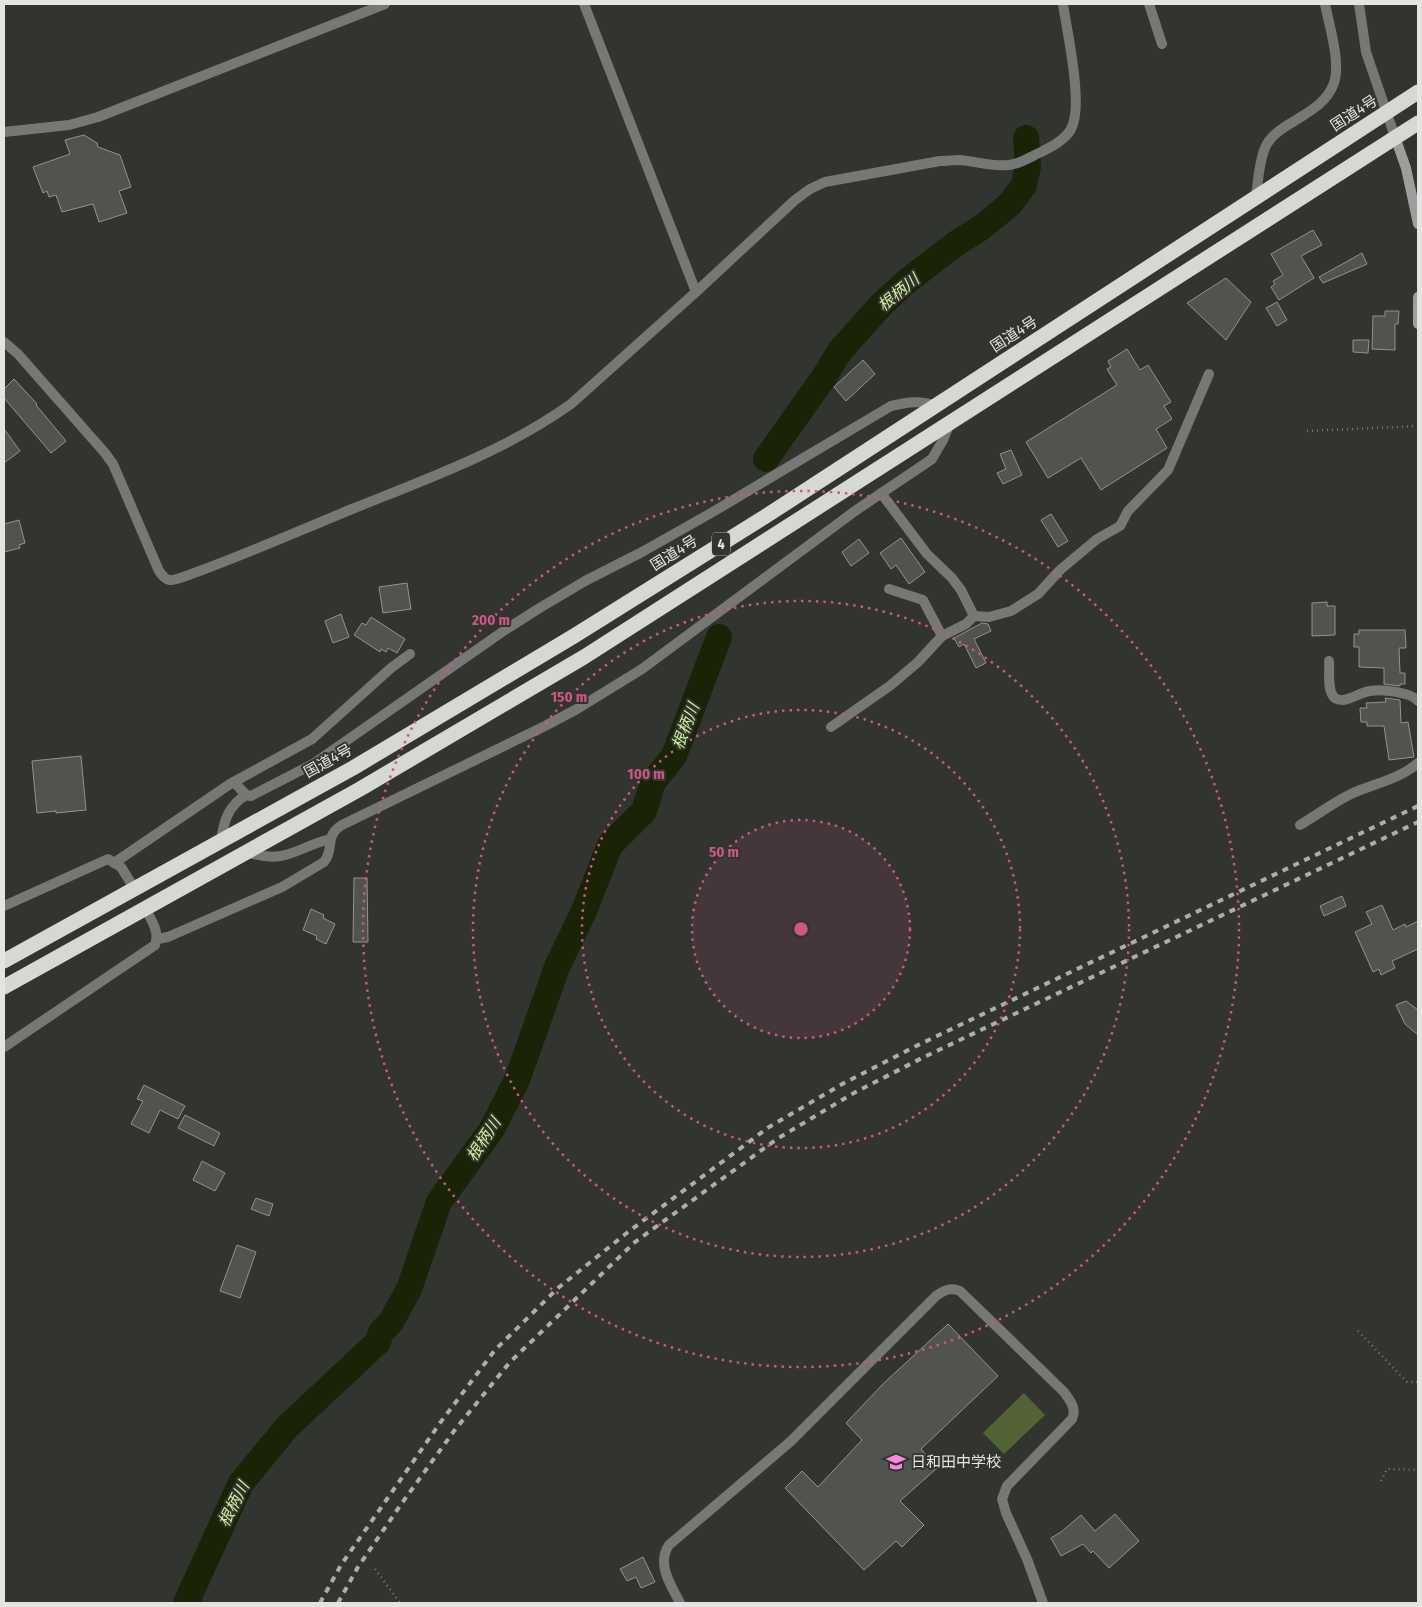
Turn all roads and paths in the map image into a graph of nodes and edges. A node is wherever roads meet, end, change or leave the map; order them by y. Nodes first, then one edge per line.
1 (385, 4) edge
2 (584, 4) edge
3 (1063, 4) edge
4 (1149, 4) edge
5 (1325, 4) edge
6 (1360, 4) edge
7 (1162, 44) dead end
8 (1418, 92) edge
9 (1386, 113) junction
10 (1418, 122) edge
11 (4, 132) edge
12 (1395, 137) junction
13 (1256, 197) junction
14 (1418, 224) edge
15 (696, 292) junction
16 (1418, 297) edge
17 (1418, 324) edge
18 (4, 342) edge
19 (1209, 374) dead end
20 (936, 406) junction
21 (950, 423) junction
22 (1418, 426) edge
23 (1308, 431) dead end
24 (881, 493) junction
25 (889, 589) dead end
26 (974, 616) junction
27 (942, 636) junction
28 (410, 654) dead end
29 (1329, 661) dead end
30 (1418, 701) edge
31 (831, 727) dead end
32 (1418, 763) edge
33 (234, 782) junction
34 (246, 795) junction
35 (1300, 825) dead end
36 (330, 839) junction
37 (221, 840) junction
38 (248, 852) junction
39 (114, 863) junction
40 (134, 888) junction
41 (4, 906) edge
42 (145, 908) junction
43 (157, 939) junction
44 (4, 961) edge
45 (4, 987) edge
46 (4, 1047) edge
47 (1358, 1331) dead end
48 (1418, 1382) edge
49 (1418, 1470) edge
50 (1382, 1481) dead end
51 (376, 1570) dead end
52 (400, 1603) edge
53 (680, 1603) edge
54 (1043, 1603) edge

1 - 11 street
2 - 15 street
3 - 15 street
4 - 7 street
5 - 13 street
6 - 9 street
8 - 9 highway, 国道4号 / 4
9 - 12 street
9 - 13 highway, 国道4号 / 4
10 - 12 highway, 4
12 - 14 street
12 - 21 highway, 4
13 - 20 highway, 国道4号 / 4
15 - 18 street
16 - 17 street
19 - 26 street
20 - 34 street
20 - 37 highway, 国道4号 / 4
21 - 24 street
21 - 38 highway, 4
22 - 23 path
24 - 26 street
24 - 36 street
25 - 27 street
26 - 27 street
27 - 31 street
28 - 33 street
29 - 30 street
32 - 35 street
33 - 34 street
33 - 39 street
34 - 37 street
36 - 38 street
36 - 43 street
37 - 40 highway, 国道4号 / 4
38 - 42 highway, 4
39 - 40 street
39 - 41 street
40 - 44 highway, 国道4号 / 4
42 - 43 street
42 - 45 highway, 4
43 - 46 street
47 - 48 path
49 - 50 path
51 - 52 path
53 - 54 street

